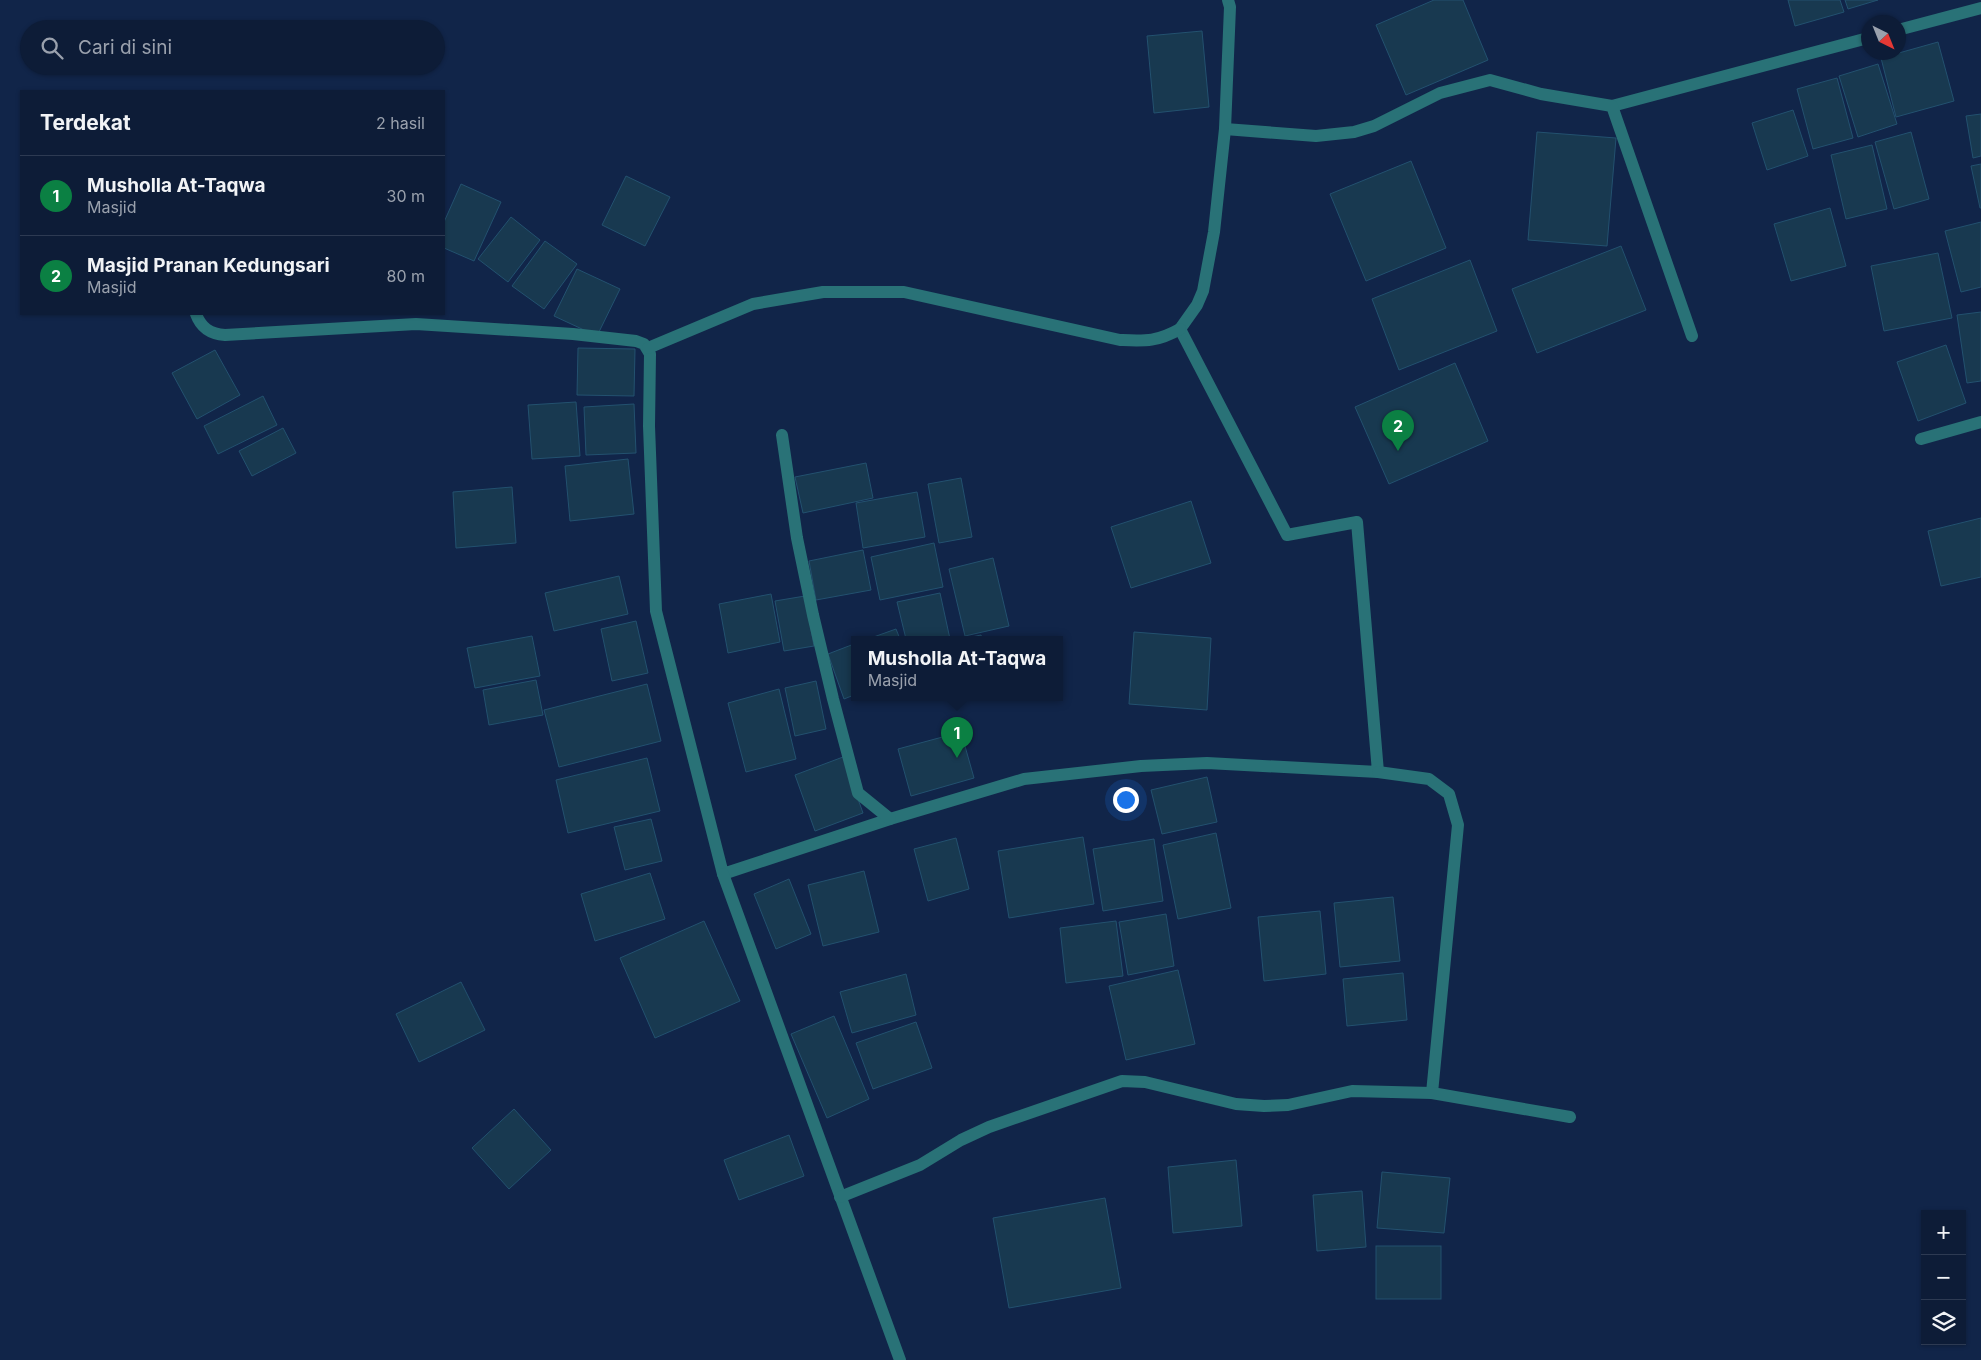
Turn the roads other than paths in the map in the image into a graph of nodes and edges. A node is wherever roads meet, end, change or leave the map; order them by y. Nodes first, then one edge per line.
1 (1228, 0) edge
2 (1981, 8) edge
3 (1906, 28) edge
4 (1861, 40) edge
5 (1612, 106) junction
6 (1224, 129) junction
7 (197, 315) edge
8 (1180, 329) junction
9 (1692, 336) dead end
10 (648, 348) junction
11 (1981, 422) edge
12 (782, 435) dead end
13 (1921, 439) dead end
14 (1378, 772) junction
15 (890, 819) junction
16 (723, 874) junction
17 (1432, 1093) junction
18 (1570, 1116) dead end
19 (840, 1197) junction
20 (900, 1360) edge

1 - 6 street
2 - 3 street
4 - 5 street
5 - 6 street
5 - 9 street
6 - 8 street
7 - 10 street
8 - 10 street
8 - 14 street
10 - 16 street
11 - 13 street
12 - 15 street
14 - 15 street
14 - 17 street
15 - 16 street
16 - 19 street
17 - 18 street
17 - 19 street
19 - 20 street

